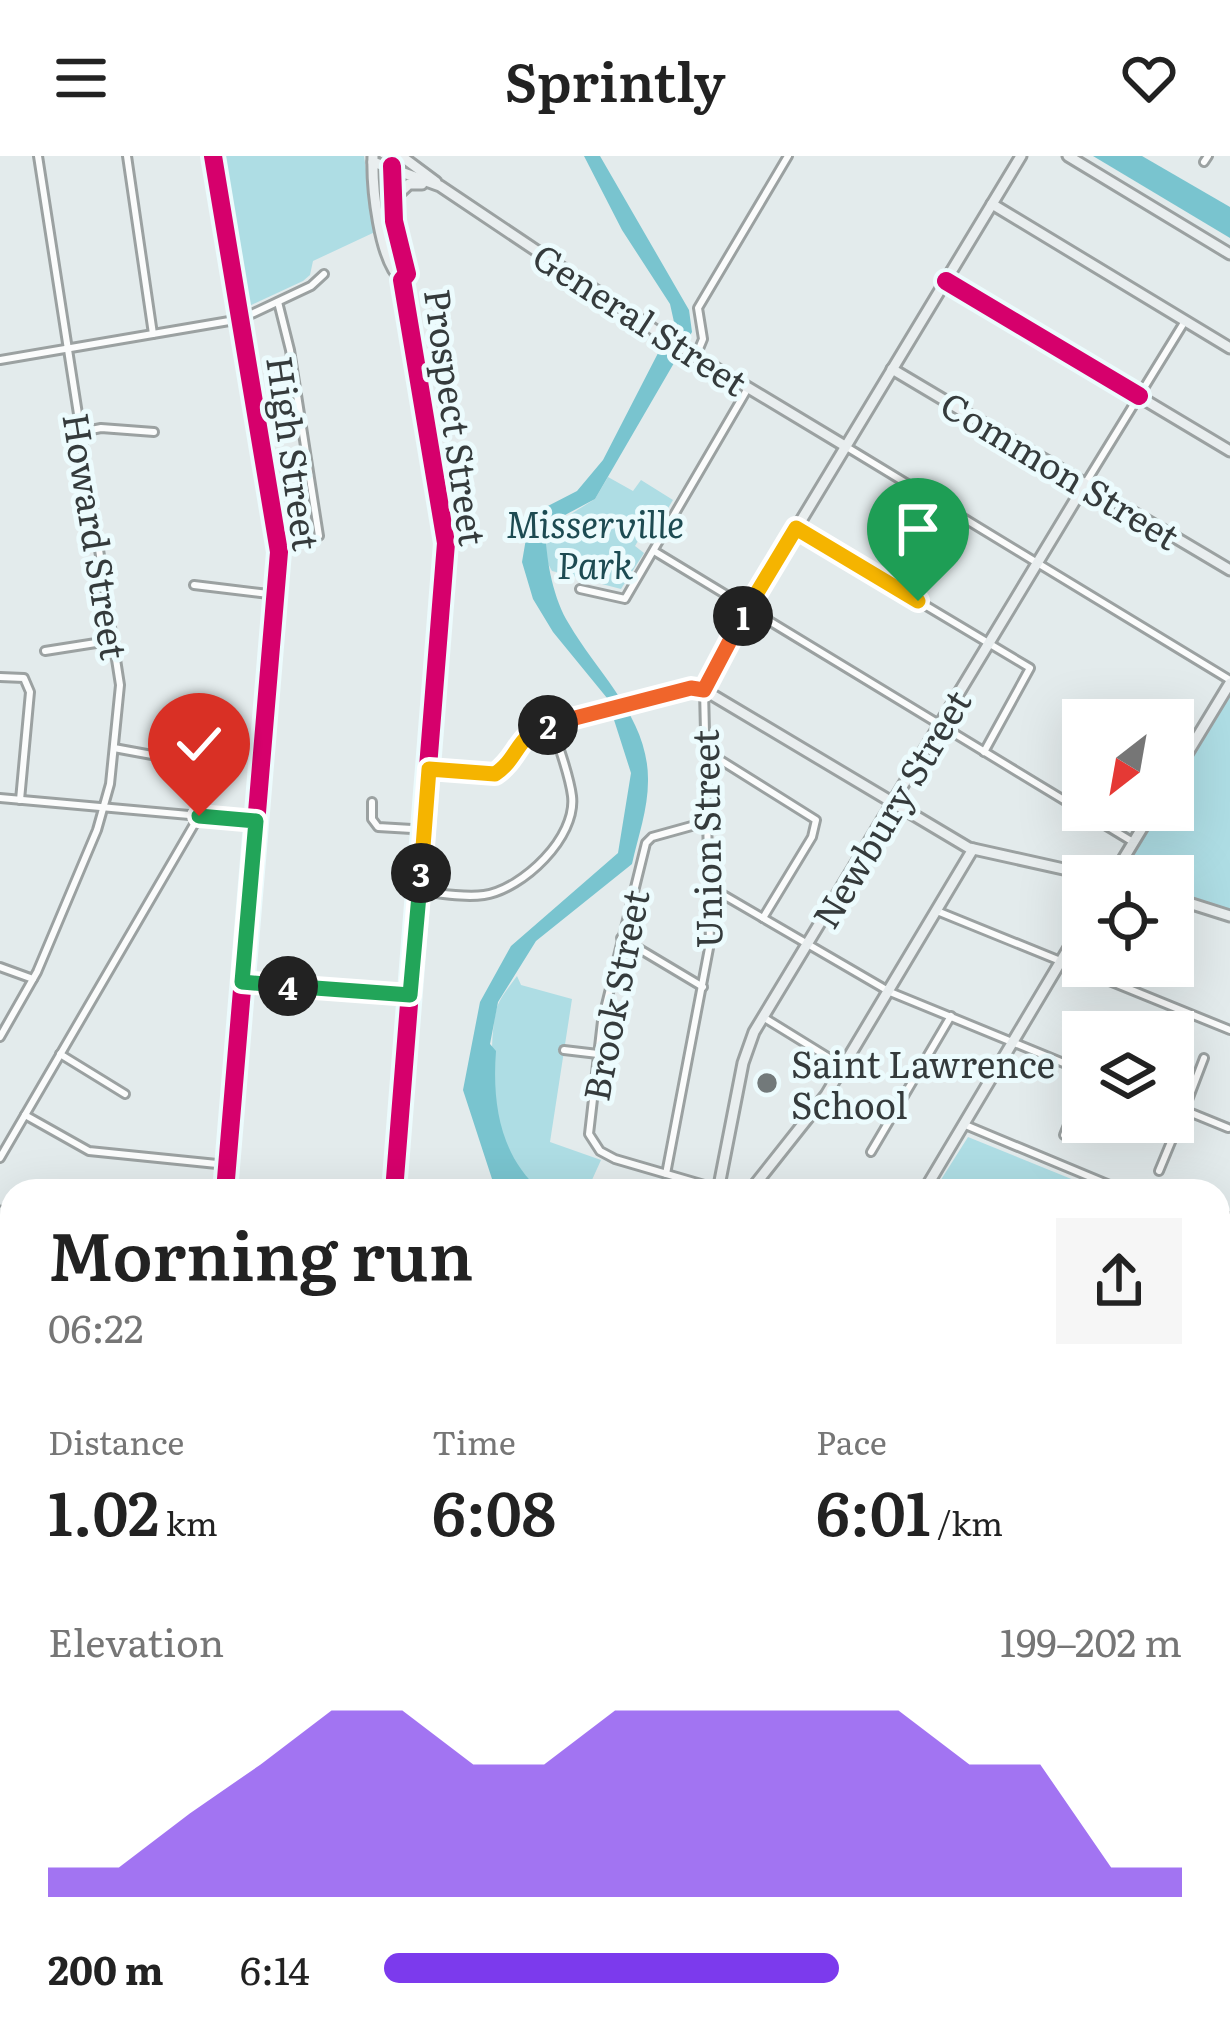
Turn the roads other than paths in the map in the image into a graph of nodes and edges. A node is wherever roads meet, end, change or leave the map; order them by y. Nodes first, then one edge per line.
1 (38, 156) edge
2 (127, 156) edge
3 (213, 156) edge
4 (788, 156) edge
5 (1021, 156) edge
6 (1068, 156) edge
7 (373, 159) edge
8 (395, 159) edge
9 (440, 186) junction
10 (392, 200) junction
11 (992, 204) junction
12 (1230, 254) edge
13 (324, 274) dead end
14 (402, 280) junction
15 (946, 280) junction
16 (278, 302) junction
17 (241, 319) junction
18 (1185, 321) junction
19 (154, 334) junction
20 (68, 348) junction
21 (1230, 348) edge
22 (694, 355) junction
23 (0, 360) edge
24 (892, 369) junction
25 (748, 388) junction
26 (1139, 396) junction
27 (154, 432) dead end
28 (80, 433) junction
29 (845, 446) junction
30 (1230, 451) edge
31 (1085, 484) junction
32 (796, 528) junction
33 (319, 536) dead end
34 (654, 550) junction
35 (1037, 563) junction
36 (1230, 570) edge
37 (194, 585) dead end
38 (580, 589) dead end
39 (277, 595) junction
40 (748, 609) junction
41 (115, 640) junction
42 (988, 643) junction
43 (44, 651) dead end
44 (0, 677) edge
45 (1230, 681) edge
46 (704, 690) junction
47 (552, 724) junction
48 (939, 725) junction
49 (1194, 734) edge
50 (114, 748) junction
51 (705, 751) junction
52 (984, 752) junction
53 (163, 757) dead end
54 (429, 769) junction
55 (0, 798) edge
56 (20, 800) junction
57 (372, 802) dead end
58 (892, 804) junction
59 (105, 807) junction
60 (199, 816) junction
61 (256, 821) junction
62 (706, 822) junction
63 (1140, 831) edge
64 (423, 841) junction
65 (1133, 842) junction
66 (974, 849) junction
67 (1125, 855) edge
68 (1062, 869) edge
69 (708, 886) junction
70 (419, 891) junction
71 (1194, 905) edge
72 (937, 911) junction
73 (1230, 916) edge
74 (764, 918) junction
75 (621, 938) junction
76 (808, 944) junction
77 (1061, 960) junction
78 (0, 967) edge
79 (33, 979) junction
80 (242, 982) junction
81 (703, 987) junction
82 (890, 992) junction
83 (410, 995) junction
84 (951, 1016) junction
85 (764, 1017) junction
86 (1230, 1030) edge
87 (0, 1037) edge
88 (1013, 1040) junction
89 (564, 1049) dead end
90 (60, 1054) junction
91 (598, 1054) junction
92 (1204, 1058) dead end
93 (1062, 1062) edge
94 (844, 1067) junction
95 (1194, 1083) edge
96 (125, 1094) dead end
97 (25, 1115) junction
98 (1194, 1115) edge
99 (963, 1124) junction
100 (1228, 1128) edge
101 (1171, 1143) edge
102 (871, 1152) dead end
103 (0, 1158) edge
104 (227, 1165) junction
105 (1160, 1171) dead end
106 (666, 1174) junction
107 (226, 1179) edge
108 (395, 1179) edge
109 (682, 1179) edge
110 (722, 1179) edge
111 (760, 1179) edge
112 (931, 1179) edge
113 (1095, 1179) edge

1 - 20 street, Howard Street
2 - 19 street
3 - 17 street, High Street
4 - 22 street
5 - 11 main road, Union Street
6 - 12 main road
7 - 8 main road, General Street
7 - 14 main road, Prospect Street
8 - 9 main road, General Street
8 - 10 main road, Prospect Street
9 - 10 main road
9 - 22 main road, General Street
10 - 14 main road, Prospect Street
11 - 15 main road, Union Street
11 - 18 main road
13 - 16 street
14 - 54 main road, Prospect Street
15 - 24 main road, Union Street
15 - 26 main road
16 - 17 street
16 - 33 street
17 - 19 street
17 - 39 street, High Street
18 - 21 main road
18 - 26 street, Newbury Street
19 - 20 street
20 - 23 street
20 - 28 street, Howard Street
22 - 25 main road, General Street
24 - 29 main road, Union Street
24 - 31 main road, Common Street
25 - 29 main road, General Street
25 - 34 street
26 - 30 main road
26 - 31 street, Newbury Street
27 - 28 street
28 - 41 street, Howard Street
29 - 32 main road, Union Street
29 - 35 street
31 - 35 main road, Newbury Street
31 - 36 main road, Common Street
32 - 40 main road, Union Street
32 - 42 street
34 - 38 street
34 - 40 street
35 - 42 main road, Newbury Street
35 - 45 street
37 - 39 street
39 - 61 street, High Street
40 - 46 main road, Union Street
40 - 48 street
41 - 43 street
41 - 50 street, Howard Street
42 - 48 main road, Newbury Street
42 - 52 street
44 - 56 street
45 - 49 main road
46 - 47 main road
46 - 51 street, Union Street
46 - 58 main road
47 - 54 main road
47 - 70 street
48 - 52 street
48 - 58 main road, Newbury Street
50 - 53 street
50 - 59 street, Howard Street
51 - 62 street, Union Street
51 - 74 street
52 - 65 street
54 - 64 main road, Prospect Street
55 - 56 street
56 - 59 street
57 - 64 street
58 - 66 main road
58 - 76 main road, Newbury Street
59 - 60 street
59 - 79 street, Howard Street
60 - 61 street
60 - 90 street
61 - 80 street, High Street
62 - 69 street, Union Street
62 - 75 street, Brook Street
63 - 65 main road
64 - 70 main road, Prospect Street
65 - 67 main road
66 - 68 main road
66 - 72 main road
69 - 74 street
69 - 81 street, Union Street
70 - 83 main road, Prospect Street
71 - 73 main road
72 - 77 street
72 - 82 main road
74 - 76 street
75 - 81 street
75 - 91 street, Brook Street
76 - 82 street
76 - 85 main road, Newbury Street
77 - 86 street
77 - 88 main road
78 - 79 street
79 - 87 street, Howard Street
80 - 83 street
80 - 104 street, High Street
81 - 106 street, Union Street
82 - 84 street
82 - 94 main road
83 - 108 main road, Prospect Street
84 - 88 street
84 - 102 street
85 - 94 street
85 - 110 main road, Newbury Street
88 - 93 street
88 - 99 main road
89 - 91 street
90 - 96 street
90 - 97 street
91 - 106 street, Brook Street
92 - 95 street
94 - 111 main road
97 - 103 street
97 - 104 street
98 - 100 street
99 - 112 main road
99 - 113 street
101 - 105 street
104 - 107 street, High Street
106 - 109 street, Brook Street

